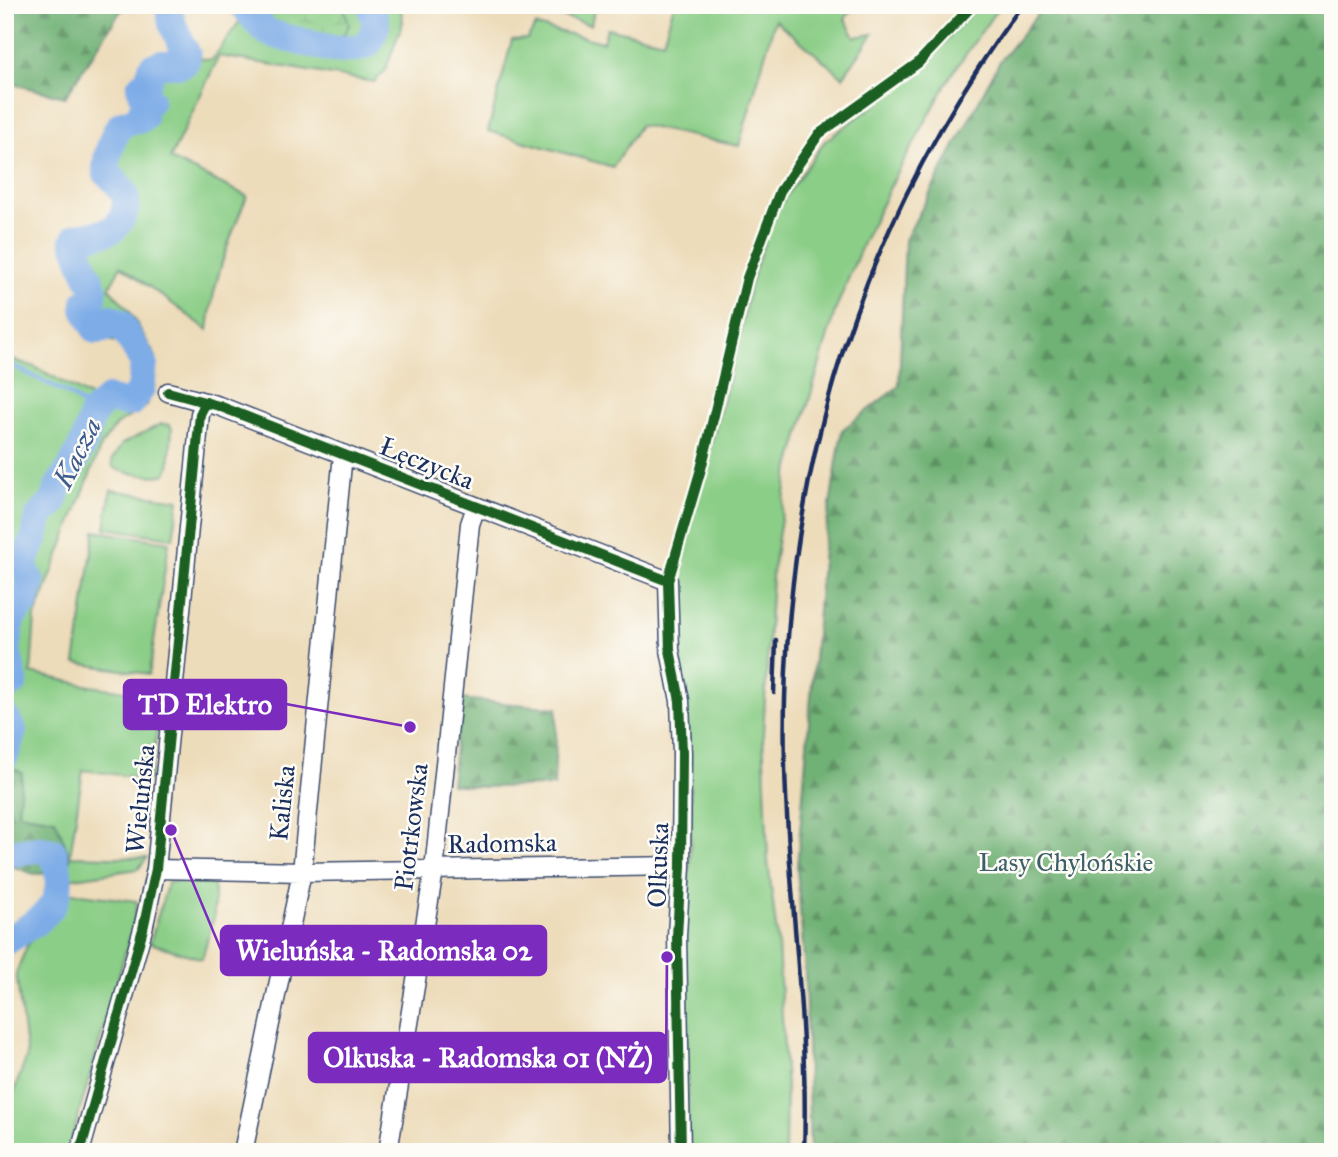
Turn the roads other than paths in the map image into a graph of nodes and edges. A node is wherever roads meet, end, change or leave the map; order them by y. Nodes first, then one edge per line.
1 (168, 392) dead end
2 (206, 402) junction
3 (343, 454) junction
4 (475, 507) junction
5 (668, 581) joint
6 (681, 866) junction
7 (156, 869) junction
8 (434, 870) junction
9 (302, 872) junction
10 (80, 1152) edge
11 (243, 1152) edge
12 (388, 1152) edge
13 (681, 1152) edge

1 - 2 street, Łęczycka
2 - 3 street, Łęczycka
2 - 7 street, Wieluńska
3 - 4 street, Łęczycka
3 - 9 street, Kaliska
4 - 5 street, Łęczycka
4 - 8 street, Piotrkowska
5 - 6 street, Olkuska
6 - 8 street, Radomska
6 - 13 street, Olkuska
7 - 9 street, Radomska
7 - 10 street, Wieluńska
8 - 9 street, Radomska
8 - 12 street, Piotrkowska
9 - 11 street, Kaliska

